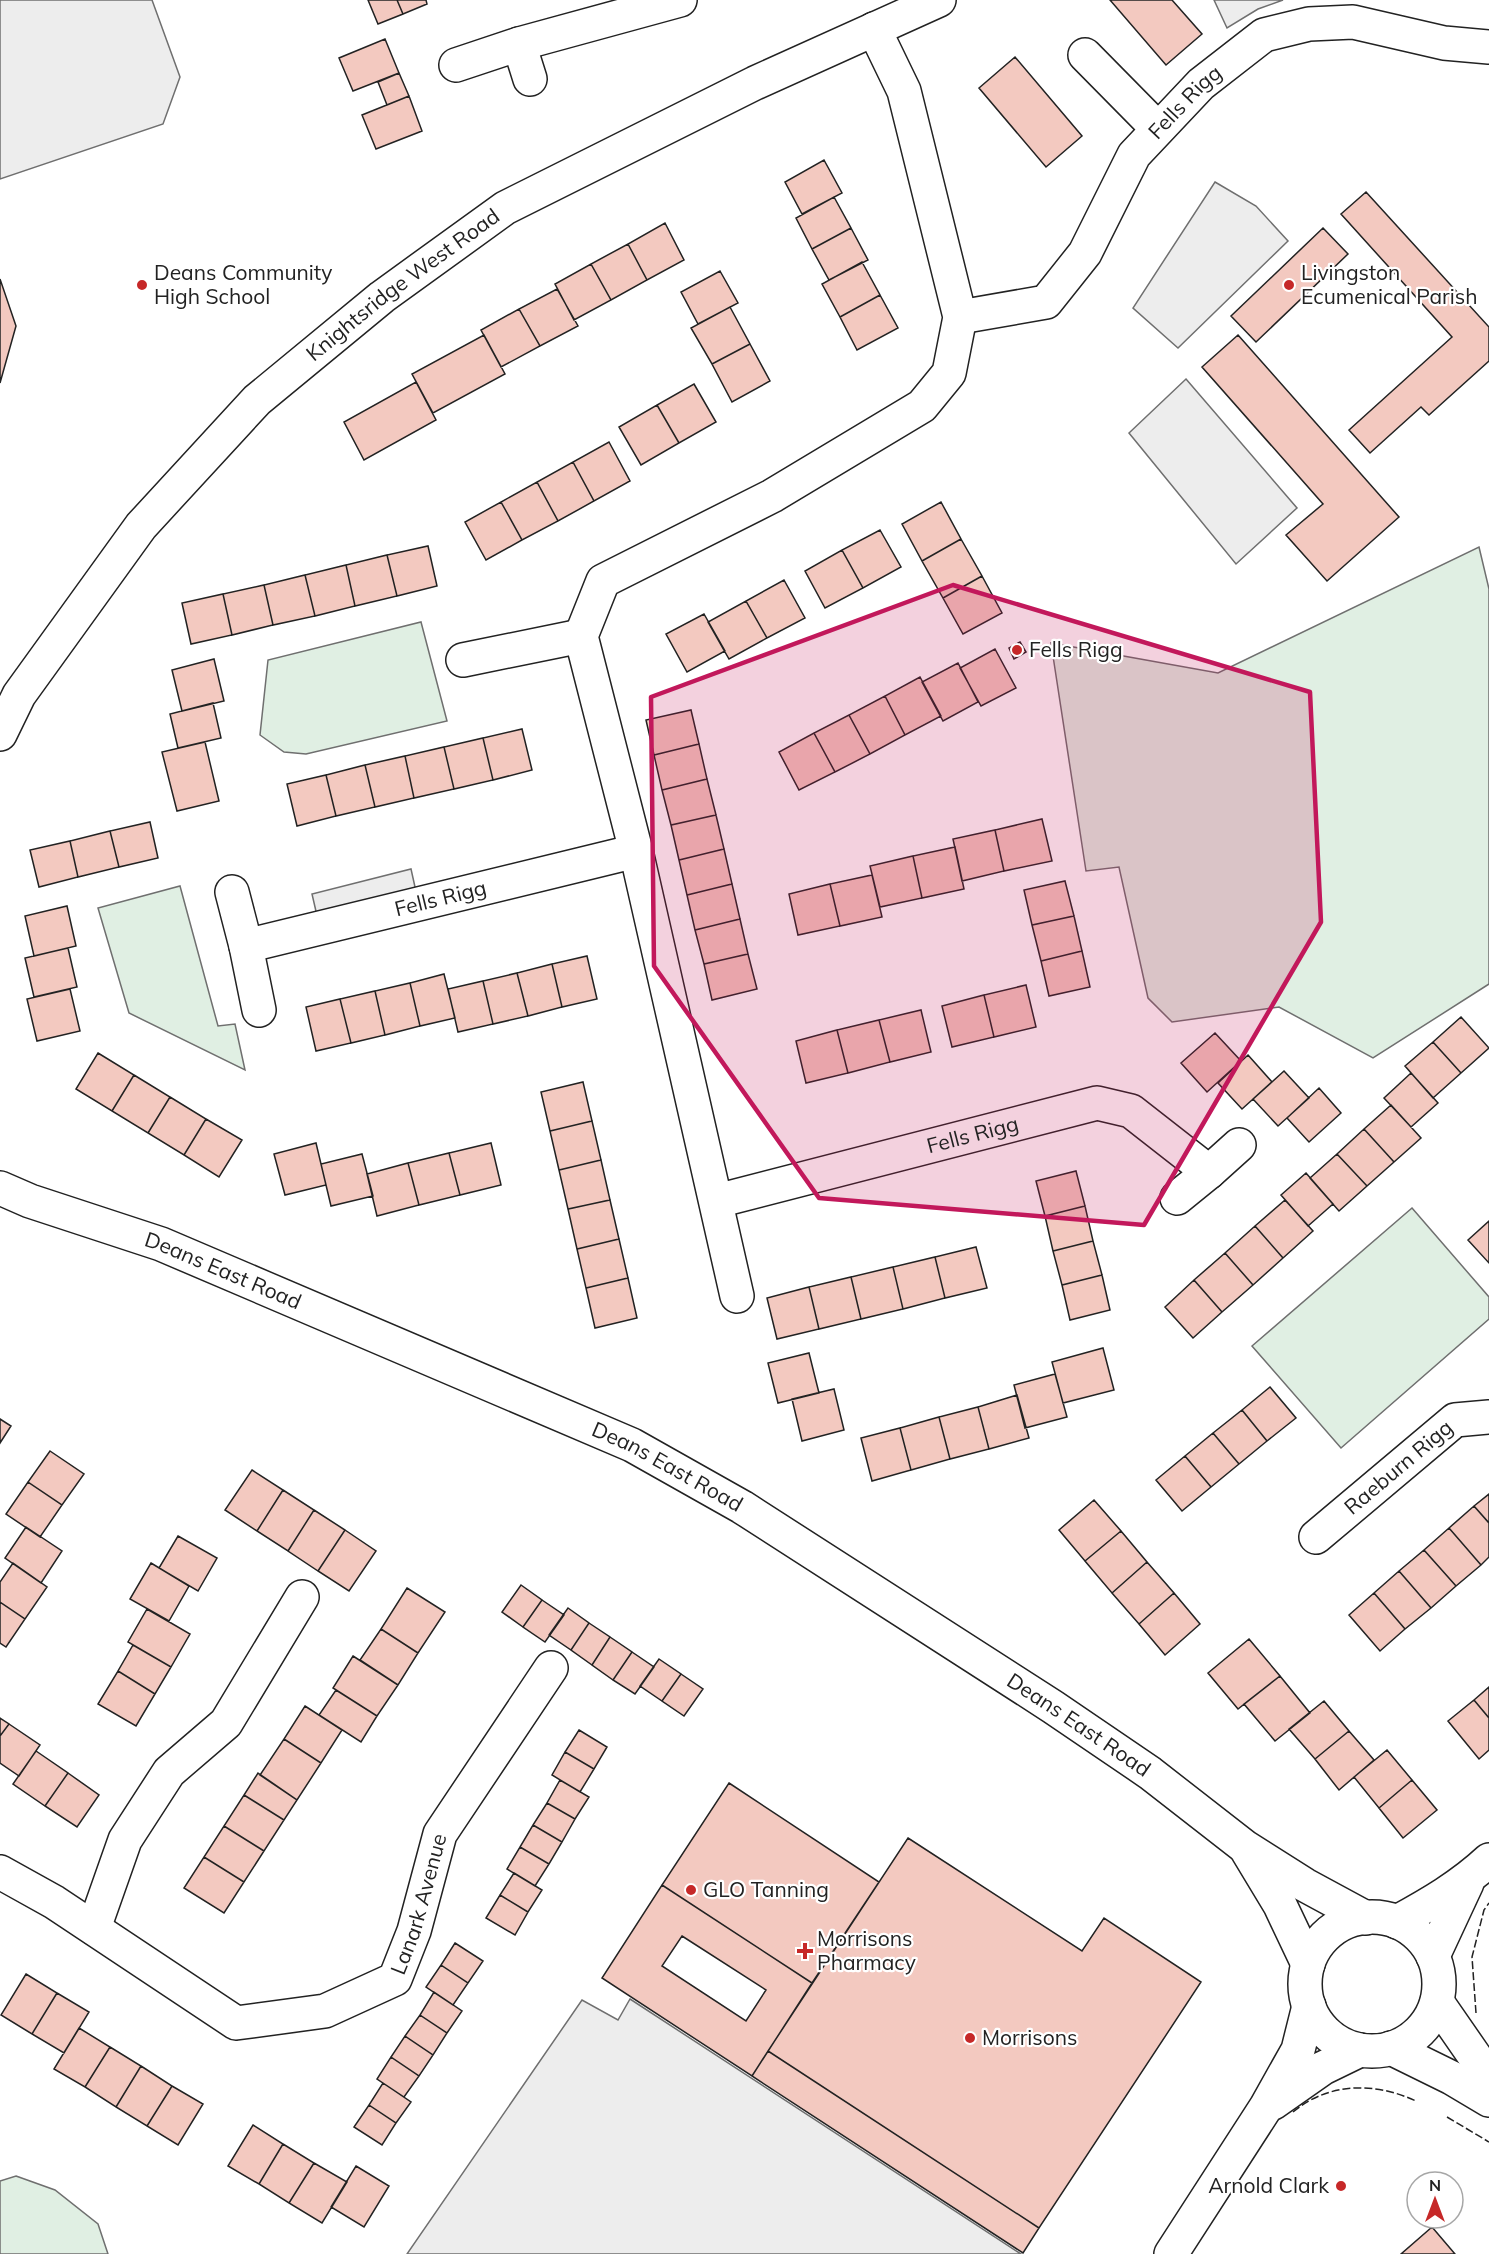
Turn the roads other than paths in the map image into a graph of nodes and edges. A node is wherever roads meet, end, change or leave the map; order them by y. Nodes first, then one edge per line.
1 (680, 0) edge
2 (939, 0) edge
3 (874, 29) junction
4 (519, 44) junction
5 (1489, 47) edge
6 (1085, 55) dead end
7 (456, 65) dead end
8 (530, 79) dead end
9 (1158, 129) junction
10 (960, 317) junction
11 (581, 636) junction
12 (463, 660) dead end
13 (0, 734) edge
14 (636, 851) junction
15 (232, 892) dead end
16 (246, 946) junction
17 (259, 1010) dead end
18 (1239, 1145) dead end
19 (1209, 1172) junction
20 (0, 1188) edge
21 (1177, 1198) dead end
22 (15, 1199) edge
23 (717, 1201) junction
24 (737, 1296) dead end
25 (1489, 1417) edge
26 (1316, 1537) dead end
27 (302, 1597) dead end
28 (551, 1668) dead end
29 (1245, 1847) junction
30 (1479, 1869) edge
31 (0, 1872) edge
32 (1381, 1920) junction
33 (94, 1928) junction
34 (1433, 1956) junction
35 (1308, 1964) junction
36 (1437, 2002) junction
37 (1309, 2006) junction
38 (1376, 2049) junction
39 (1489, 2077) edge
40 (1489, 2100) edge
41 (1266, 2107) junction
42 (1171, 2254) edge

1 - 4 street
2 - 3 street, Knightsridge West Road
3 - 10 street
3 - 13 street, Knightsridge West Road
4 - 7 street
4 - 8 street
5 - 9 street, Fells Rigg
6 - 9 street
9 - 10 street, Fells Rigg
10 - 11 street
11 - 12 street
11 - 14 street
14 - 16 street, Fells Rigg
14 - 23 street
15 - 16 street
16 - 17 street
18 - 19 street
19 - 21 street
19 - 23 street, Fells Rigg
20 - 22 street, Deans East Road
22 - 29 street, Deans East Road
23 - 24 street
25 - 26 street, Raeburn Rigg
27 - 33 street
28 - 33 street, Lanark Avenue
29 - 32 street, Deans East Road
29 - 35 street, Deans East Road
30 - 32 street
30 - 34 street
31 - 33 street, Lanark Avenue
32 - 34 street
32 - 35 street
34 - 36 street
35 - 37 street
36 - 38 street
36 - 39 street
37 - 38 street
37 - 41 street
38 - 40 street
38 - 41 street
41 - 42 street

